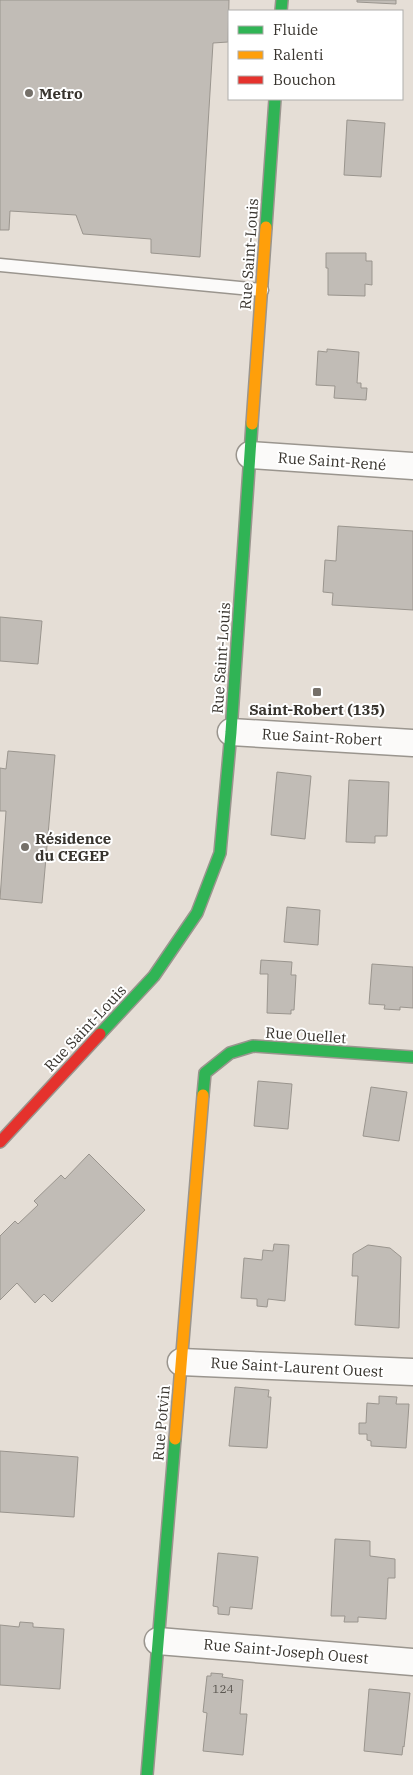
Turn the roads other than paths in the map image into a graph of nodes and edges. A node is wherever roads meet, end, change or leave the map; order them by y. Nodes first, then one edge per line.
1 (275, 100) edge
2 (0, 265) edge
3 (262, 290) junction
4 (250, 456) junction
5 (413, 466) edge
6 (231, 732) junction
7 (413, 742) edge
8 (413, 1057) edge
9 (205, 1073) joint
10 (0, 1142) edge
11 (181, 1362) junction
12 (413, 1372) edge
13 (158, 1640) junction
14 (413, 1662) edge
15 (147, 1775) edge

1 - 3 street, Rue Saint-Louis
2 - 3 lane
3 - 4 street, Rue Saint-Louis
4 - 5 street, Rue Saint-René
4 - 6 street, Rue Saint-Louis
6 - 7 street, Rue Saint-Robert
6 - 10 street, Rue Saint-Louis
8 - 9 street, Rue Ouellet
9 - 11 street, Rue Potvin
11 - 12 street, Rue Saint-Laurent Ouest
11 - 13 street, Rue Potvin
13 - 14 street, Rue Saint-Joseph Ouest
13 - 15 street, Rue Potvin

